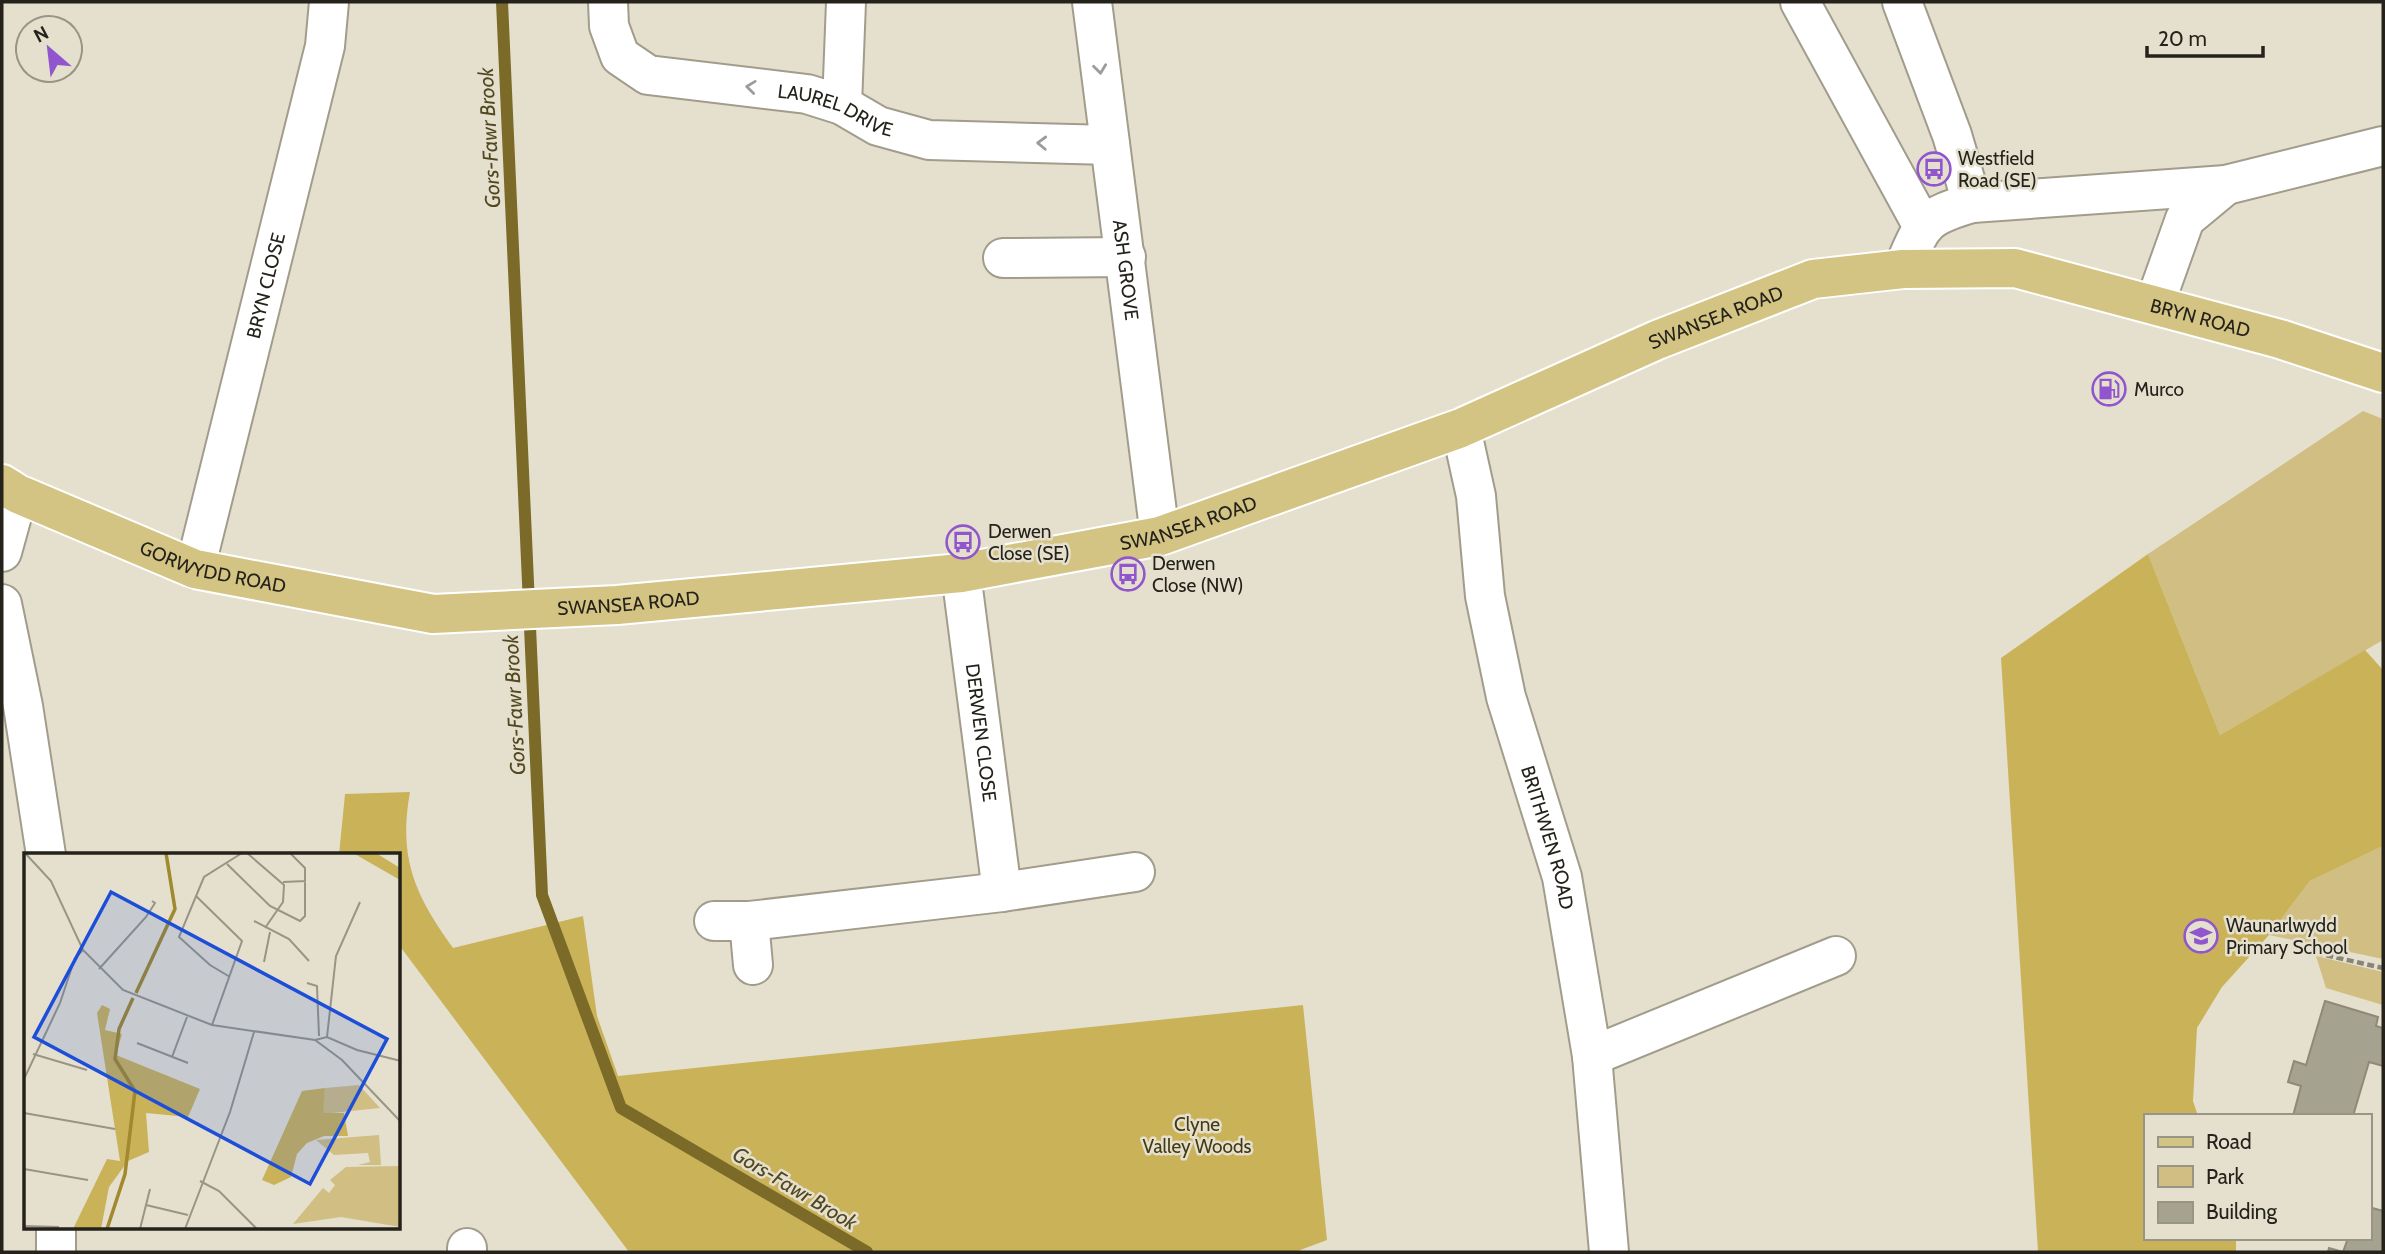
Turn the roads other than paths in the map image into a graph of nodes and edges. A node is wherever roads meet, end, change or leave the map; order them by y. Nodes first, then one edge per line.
1 (329, 2) edge
2 (608, 2) edge
3 (846, 2) edge
4 (1092, 2) edge
5 (1800, 2) edge
6 (1902, 2) edge
7 (842, 104) junction
8 (1110, 145) junction
9 (2383, 146) edge
10 (2226, 185) junction
11 (1972, 203) junction
12 (1922, 225) junction
13 (1126, 257) junction
14 (1003, 258) dead end
15 (2015, 268) joint
16 (1903, 269) junction
17 (2155, 303) junction
18 (2383, 373) edge
19 (1461, 428) junction
20 (10, 489) edge
21 (1160, 536) junction
22 (2, 552) edge
23 (195, 569) junction
24 (961, 573) junction
25 (2, 604) edge
26 (433, 614) joint
27 (46, 853) edge
28 (1135, 872) dead end
29 (1002, 892) junction
30 (1836, 956) dead end
31 (753, 965) dead end
32 (1592, 1056) junction
33 (56, 1230) edge
34 (56, 1252) edge
35 (1609, 1252) edge

1 - 23 street, BRYN CLOSE
7 -> 2 street, LAUREL DRIVE
3 - 7 street
4 -> 8 street, ASH GROVE
5 - 12 street
6 - 11 street
8 -> 7 street, LAUREL DRIVE
8 - 13 street, ASH GROVE
9 - 10 street
10 - 11 street
10 - 17 street
11 - 12 street
12 - 16 street
13 - 14 street
13 - 21 street, ASH GROVE
15 - 16 main road, SWANSEA ROAD
15 - 17 main road, BRYN ROAD
16 - 19 main road, SWANSEA ROAD
17 - 18 main road, BRYN ROAD
19 - 21 main road, SWANSEA ROAD
19 - 32 street, BRITHWEN ROAD
20 - 22 street
20 - 23 main road, GORWYDD ROAD
21 - 24 main road, SWANSEA ROAD
23 - 26 main road, GORWYDD ROAD
24 - 26 main road, SWANSEA ROAD
24 - 29 street, DERWEN CLOSE
25 - 27 street
28 - 29 street
29 - 31 street
30 - 32 street
32 - 35 street, BRITHWEN ROAD
33 - 34 street

